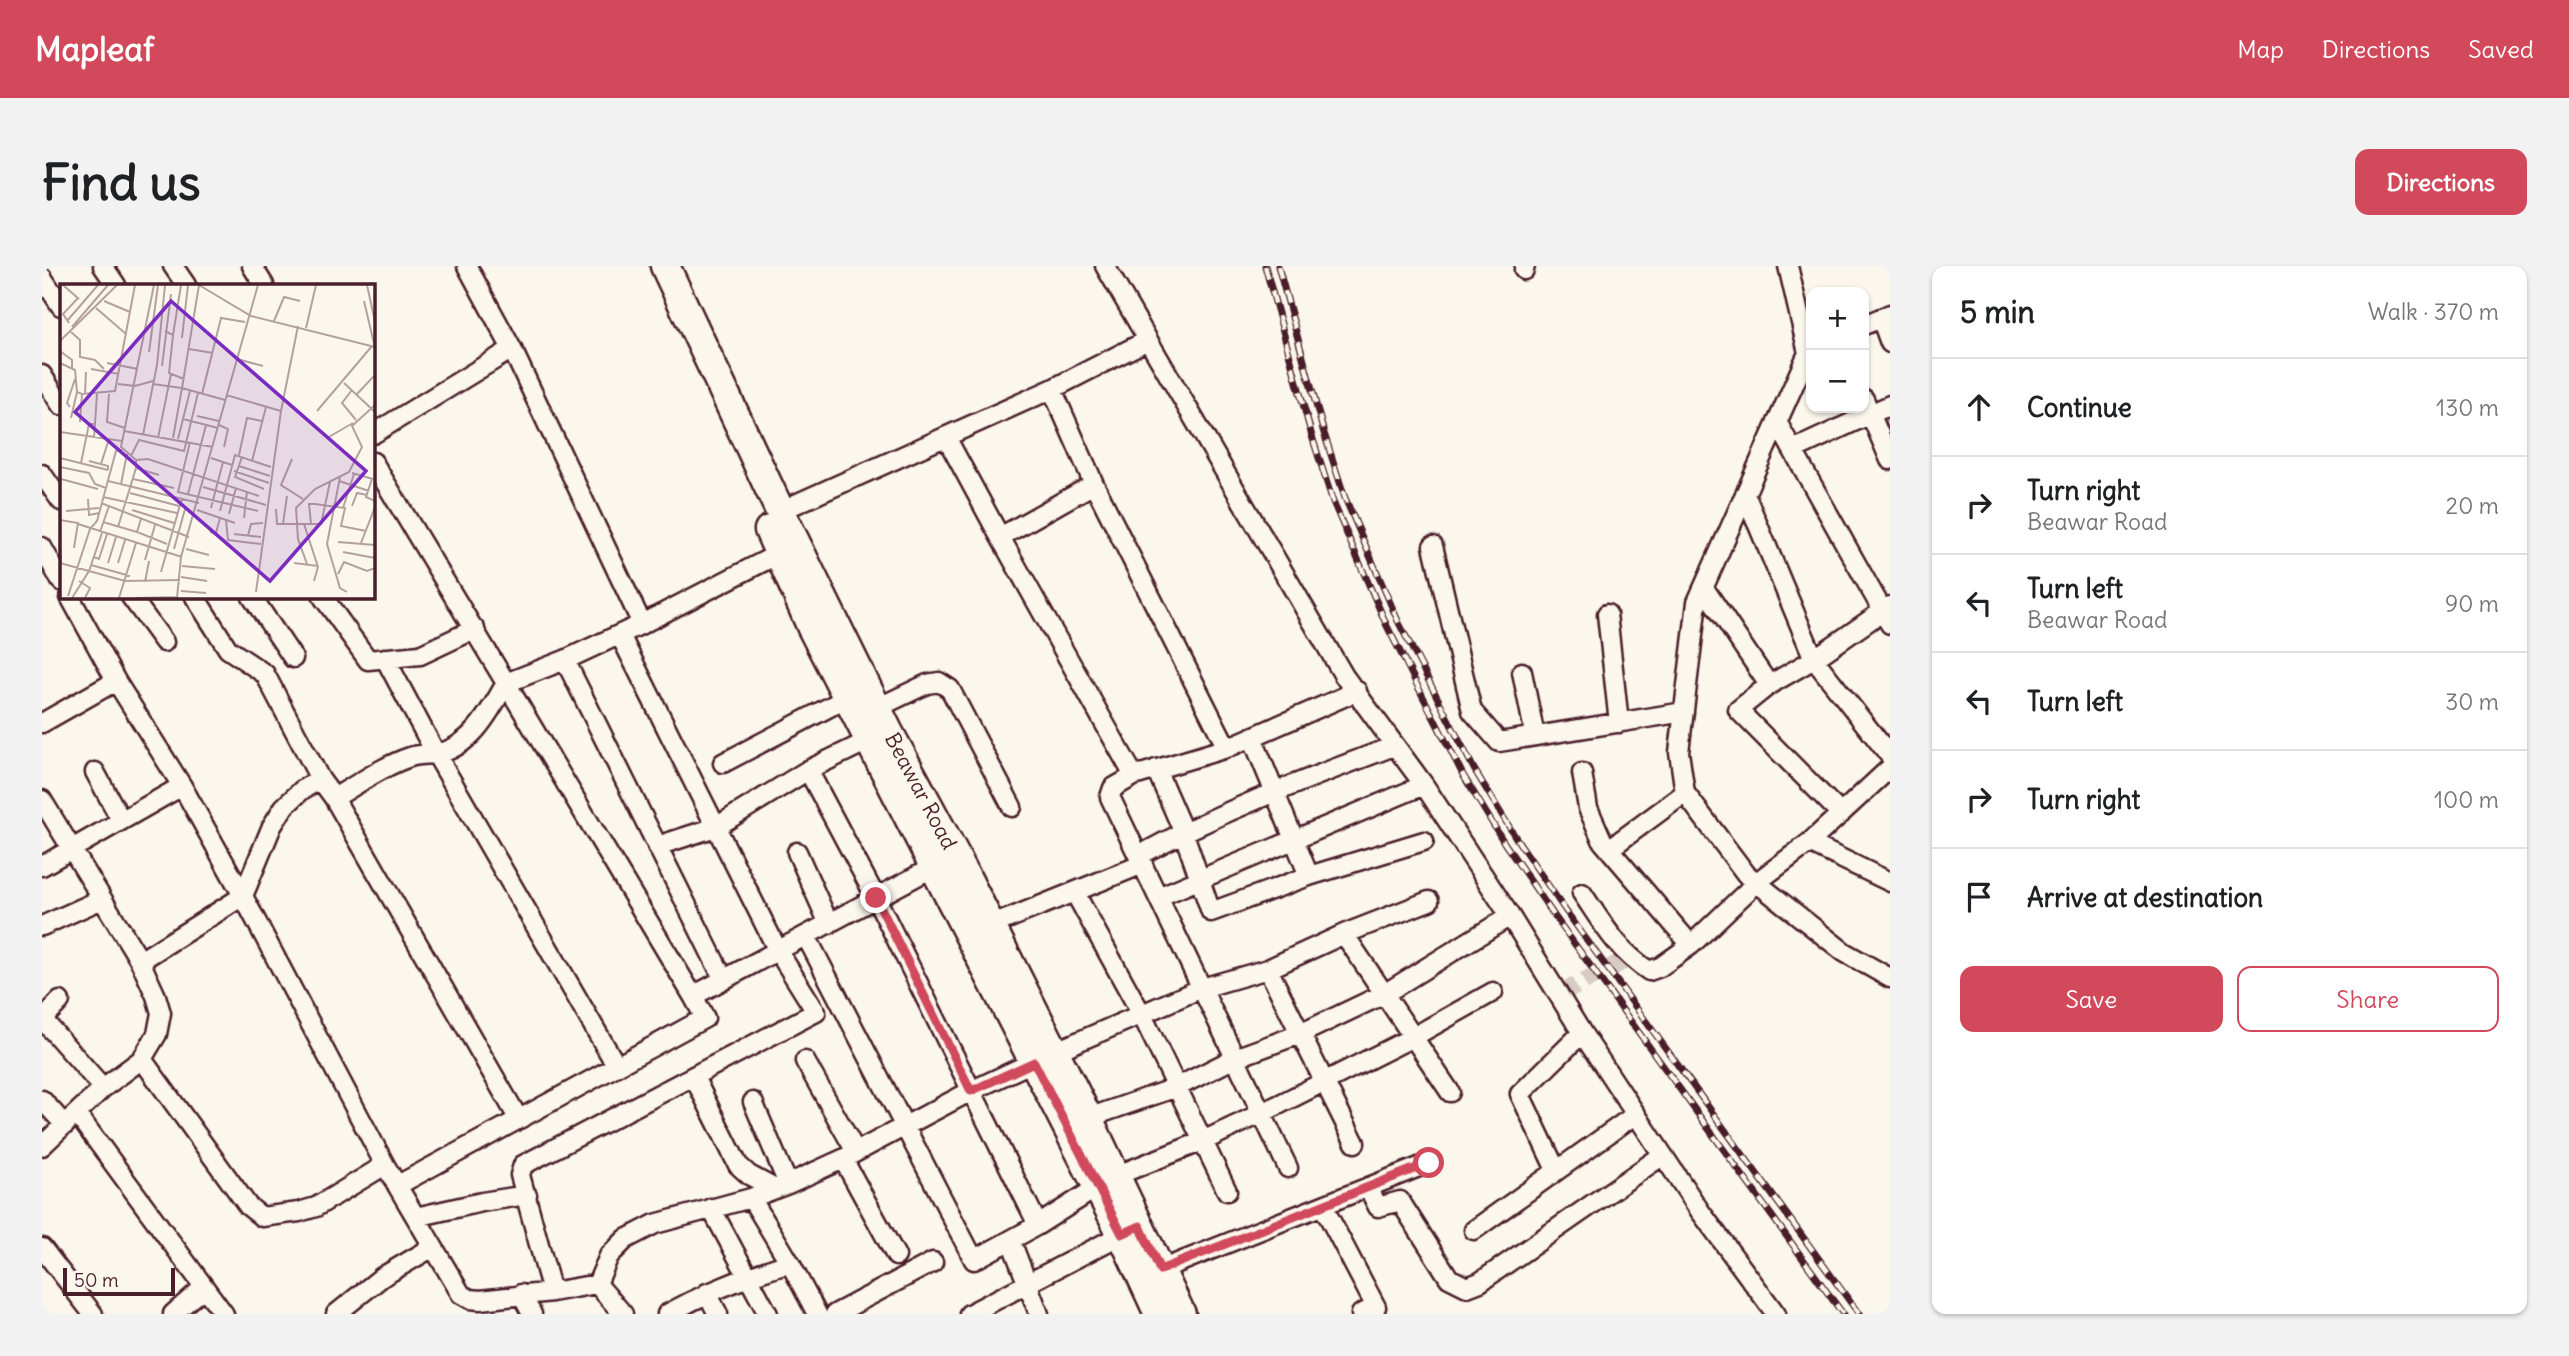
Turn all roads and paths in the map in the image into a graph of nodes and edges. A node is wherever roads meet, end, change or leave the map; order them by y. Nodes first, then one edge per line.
1 (103, 266) edge
2 (173, 266) edge
3 (252, 266) edge
4 (467, 266) edge
5 (1105, 266) edge
6 (1788, 266) edge
7 (662, 267) edge
8 (42, 277) edge
9 (115, 284) edge
10 (185, 284) edge
11 (263, 284) edge
12 (60, 304) edge
13 (1886, 316) edge
14 (1869, 323) edge
15 (1148, 340) junction
16 (1890, 343) edge
17 (512, 349) junction
18 (1809, 350) edge
19 (1806, 360) edge
20 (42, 375) edge
21 (1052, 389) junction
22 (60, 403) edge
23 (1890, 405) edge
24 (1869, 407) edge
25 (1869, 410) edge
26 (1857, 413) edge
27 (1777, 422) junction
28 (374, 433) edge
29 (1886, 435) edge
30 (946, 437) junction
31 (1793, 450) junction
32 (1890, 460) edge
33 (374, 466) edge
34 (42, 474) edge
35 (1094, 484) junction
36 (1745, 495) junction
37 (60, 500) edge
38 (780, 511) junction
39 (1000, 537) junction
40 (42, 547) edge
41 (1433, 547) dead end
42 (789, 549) junction
43 (60, 579) edge
44 (1704, 588) junction
45 (71, 598) edge
46 (132, 598) edge
47 (196, 598) edge
48 (253, 598) edge
49 (324, 598) edge
50 (1606, 614) dead end
51 (1888, 614) edge
52 (642, 624) junction
53 (475, 629) junction
54 (620, 635) junction
55 (164, 642) dead end
56 (293, 658) dead end
57 (385, 658) junction
58 (1814, 659) junction
59 (565, 660) junction
60 (1522, 672) dead end
61 (116, 681) junction
62 (506, 683) junction
63 (1769, 685) junction
64 (1357, 691) junction
65 (1684, 712) junction
66 (870, 713) junction
67 (42, 723) edge
68 (1619, 723) junction
69 (1535, 736) junction
70 (1252, 737) junction
71 (1394, 746) junction
72 (1227, 748) junction
73 (436, 754) junction
74 (1890, 756) edge
75 (723, 763) dead end
76 (1890, 768) edge
77 (1156, 769) junction
78 (808, 770) junction
79 (95, 772) dead end
80 (1582, 774) dead end
81 (1134, 776) junction
82 (320, 779) junction
83 (1424, 785) junction
84 (181, 786) junction
85 (1274, 792) junction
86 (1685, 793) junction
87 (334, 798) junction
88 (42, 800) edge
89 (1012, 807) dead end
90 (1841, 814) junction
91 (121, 820) junction
92 (48, 823) edge
93 (716, 827) junction
94 (1183, 831) junction
95 (1294, 839) junction
96 (1424, 841) dead end
97 (1809, 843) junction
98 (657, 846) junction
99 (71, 848) junction
100 (1609, 849) junction
101 (797, 852) dead end
102 (1140, 860) junction
103 (944, 861) junction
104 (42, 866) edge
105 (1309, 876) junction
106 (1199, 879) junction
107 (1757, 882) junction
108 (1890, 882) edge
109 (1075, 893) junction
110 (1582, 893) dead end
111 (243, 896) junction
112 (1158, 897) junction
113 (876, 898) junction
114 (102, 899) junction
115 (1429, 901) dead end
116 (1510, 916) junction
117 (829, 924) junction
118 (42, 926) edge
119 (990, 926) junction
120 (1344, 934) junction
121 (806, 936) junction
122 (1691, 945) junction
123 (778, 951) junction
124 (140, 961) junction
125 (1268, 969) junction
126 (1890, 978) edge
127 (724, 980) junction
128 (1202, 988) junction
129 (1493, 992) dead end
130 (1384, 994) junction
131 (693, 996) junction
132 (60, 1001) dead end
133 (1142, 1015) junction
134 (42, 1020) edge
135 (1582, 1033) junction
136 (1300, 1034) junction
137 (1413, 1037) junction
138 (1044, 1057) junction
139 (1236, 1058) junction
140 (142, 1059) junction
141 (805, 1060) dead end
142 (616, 1065) junction
143 (694, 1077) junction
144 (1325, 1082) junction
145 (1177, 1087) junction
146 (103, 1088) junction
147 (971, 1091) junction
148 (1450, 1092) dead end
149 (42, 1100) edge
150 (753, 1102) dead end
151 (1262, 1113) junction
152 (1636, 1114) junction
153 (518, 1118) junction
154 (1088, 1118) junction
155 (71, 1119) junction
156 (905, 1126) junction
157 (1203, 1141) junction
158 (1355, 1143) dead end
159 (42, 1146) edge
160 (850, 1155) junction
161 (1663, 1155) junction
162 (1429, 1163) dead end
163 (385, 1165) junction
164 (1288, 1168) dead end
165 (1556, 1170) junction
166 (1106, 1182) junction
167 (398, 1185) junction
168 (524, 1186) junction
169 (1368, 1187) junction
170 (1227, 1191) dead end
171 (767, 1192) junction
172 (1323, 1206) junction
173 (711, 1208) junction
174 (416, 1217) junction
175 (1038, 1225) junction
176 (1131, 1230) junction
177 (1474, 1230) dead end
178 (1011, 1241) junction
179 (433, 1247) junction
180 (42, 1248) edge
181 (896, 1256) dead end
182 (933, 1262) dead end
183 (790, 1263) junction
184 (1160, 1270) junction
185 (746, 1276) junction
186 (597, 1284) junction
187 (1026, 1285) junction
188 (204, 1287) junction
189 (552, 1292) junction
190 (707, 1293) junction
191 (521, 1294) junction
192 (470, 1299) junction
193 (358, 1307) edge
194 (93, 1314) edge
195 (173, 1314) edge
196 (225, 1314) edge
197 (336, 1314) edge
198 (460, 1314) edge
199 (532, 1314) edge
200 (623, 1314) edge
201 (667, 1314) edge
202 (718, 1314) edge
203 (768, 1314) edge
204 (817, 1314) edge
205 (835, 1314) edge
206 (969, 1314) edge
207 (1039, 1314) edge
208 (1159, 1314) edge
209 (1181, 1314) edge
210 (1362, 1314) edge
211 (1776, 1314) edge

1 - 9 street
2 - 10 street
3 - 11 street
4 - 17 street
5 - 15 street
6 - 18 street
7 - 38 main road, Beawar Road
7 - 42 main road, Beawar Road
8 - 12 street
13 - 14 street
13 - 16 street
15 - 21 street
15 - 64 street
17 - 28 street
17 - 52 street
19 - 27 street
20 - 22 street
21 - 30 street
21 - 35 street
23 - 24 street
25 - 29 street
26 - 31 street
27 - 31 street
27 - 36 street
29 - 32 street
30 - 38 street
30 - 39 street
31 - 51 street
33 - 53 street
34 - 37 street
35 - 39 street
35 - 72 street
36 - 44 street
36 - 58 street
38 - 42 main road, Beawar Road
39 - 81 street
40 - 43 street
41 - 69 street
42 - 52 street
42 - 66 main road, Beawar Road
44 - 63 street
44 - 65 street
45 - 61 street
46 - 55 street
47 - 82 street
48 - 56 street
49 - 57 street
50 - 68 street
51 - 58 street
52 - 54 street
53 - 57 street
53 - 62 street
54 - 59 street
54 - 93 street
57 - 73 street
58 - 63 street
58 - 74 street
59 - 62 street
59 - 98 street
60 - 69 street
61 - 67 street
61 - 84 street
62 - 73 street
62 - 131 street
63 - 90 street
64 - 70 street
64 - 71 street
65 - 68 street
65 - 86 street
66 - 75 street
66 - 78 street
66 - 89 street
66 - 103 main road, Beawar Road
68 - 69 street
70 - 72 street
70 - 85 street
71 - 83 street
71 - 85 street
72 - 77 street
73 - 87 street
73 - 142 street
76 - 90 street
77 - 81 street
77 - 94 street
78 - 93 street
78 - 113 street
79 - 91 street
80 - 100 street
81 - 102 street
82 - 87 street
82 - 111 street
83 - 95 street
83 - 116 street
84 - 91 street
84 - 111 street
85 - 94 street
85 - 95 street
86 - 100 street
86 - 107 street
87 - 153 street
88 - 92 street
90 - 97 street
91 - 99 street
92 - 99 street
93 - 98 street
93 - 123 street
94 - 102 street
94 - 106 street
95 - 105 street
95 - 106 street
96 - 105 street
97 - 107 street
97 - 108 street
98 - 127 street
99 - 104 street
99 - 114 street
100 - 122 street
101 - 117 street
102 - 109 street
102 - 112 street
103 - 113 street
103 - 119 main road, Beawar Road
103 - 138 main road, Beawar Road
105 - 106 street
106 - 112 street
107 - 122 street
107 - 126 street
109 - 119 street
109 - 133 street
110 - 122 street
111 - 124 street
111 - 163 street
112 - 128 street
113 - 117 street
113 - 147 street
114 - 118 street
114 - 124 street
115 - 120 street
116 - 130 street
116 - 135 street
117 - 121 street
119 - 138 main road, Beawar Road
120 - 125 street
120 - 130 street
121 - 123 street
121 - 156 street
123 - 127 street
123 - 143 street
124 - 140 street
125 - 128 street
125 - 136 street
127 - 131 street
128 - 133 street
128 - 139 street
129 - 137 street
130 - 136 street
130 - 137 street
131 - 142 street
132 - 134 street
133 - 138 street
133 - 145 street
134 - 146 street
135 - 152 street
135 - 165 street
136 - 139 street
136 - 144 street
137 - 144 street
137 - 148 street
138 - 147 street
138 - 154 main road, Beawar Road
138 - 166 main road, Beawar Road
139 - 145 street
139 - 151 street
140 - 146 street
140 - 163 street
141 - 160 street
142 - 153 street
143 - 168 street
143 - 171 street
144 - 151 street
144 - 158 street
145 - 154 street
145 - 157 street
146 - 155 street
147 - 156 street
147 - 175 street
149 - 155 street
150 - 171 street
151 - 157 street
151 - 164 street
152 - 161 street
152 - 165 street
153 - 167 street
154 - 166 main road, Beawar Road
155 - 159 street
155 - 188 street
156 - 160 street
156 - 178 street
157 - 166 street
157 - 170 street
160 - 171 street
160 - 181 street
161 - 169 street
161 - 211 street
162 - 169 street
163 - 167 street
165 - 177 street
166 - 175 street
166 - 176 main road, Beawar Road
167 - 174 street
168 - 174 street
168 - 189 street
169 - 172 street
171 - 173 street
171 - 183 street
172 - 184 street
172 - 210 street
173 - 185 street
173 - 186 street
174 - 179 street
175 - 178 street
176 - 184 main road, Beawar Road
176 - 187 street
176 - 208 main road, Beawar Road
178 - 187 street
179 - 192 street
179 - 193 street
180 - 194 street
182 - 205 street
183 - 185 street
183 - 204 street
184 - 209 main road, Beawar Road
185 - 190 street
185 - 203 street
186 - 189 street
186 - 200 street
187 - 206 street
187 - 207 street
188 - 195 street
188 - 196 street
189 - 191 street
190 - 201 street
190 - 202 street
191 - 192 street
191 - 199 street
192 - 198 street
193 - 197 street

